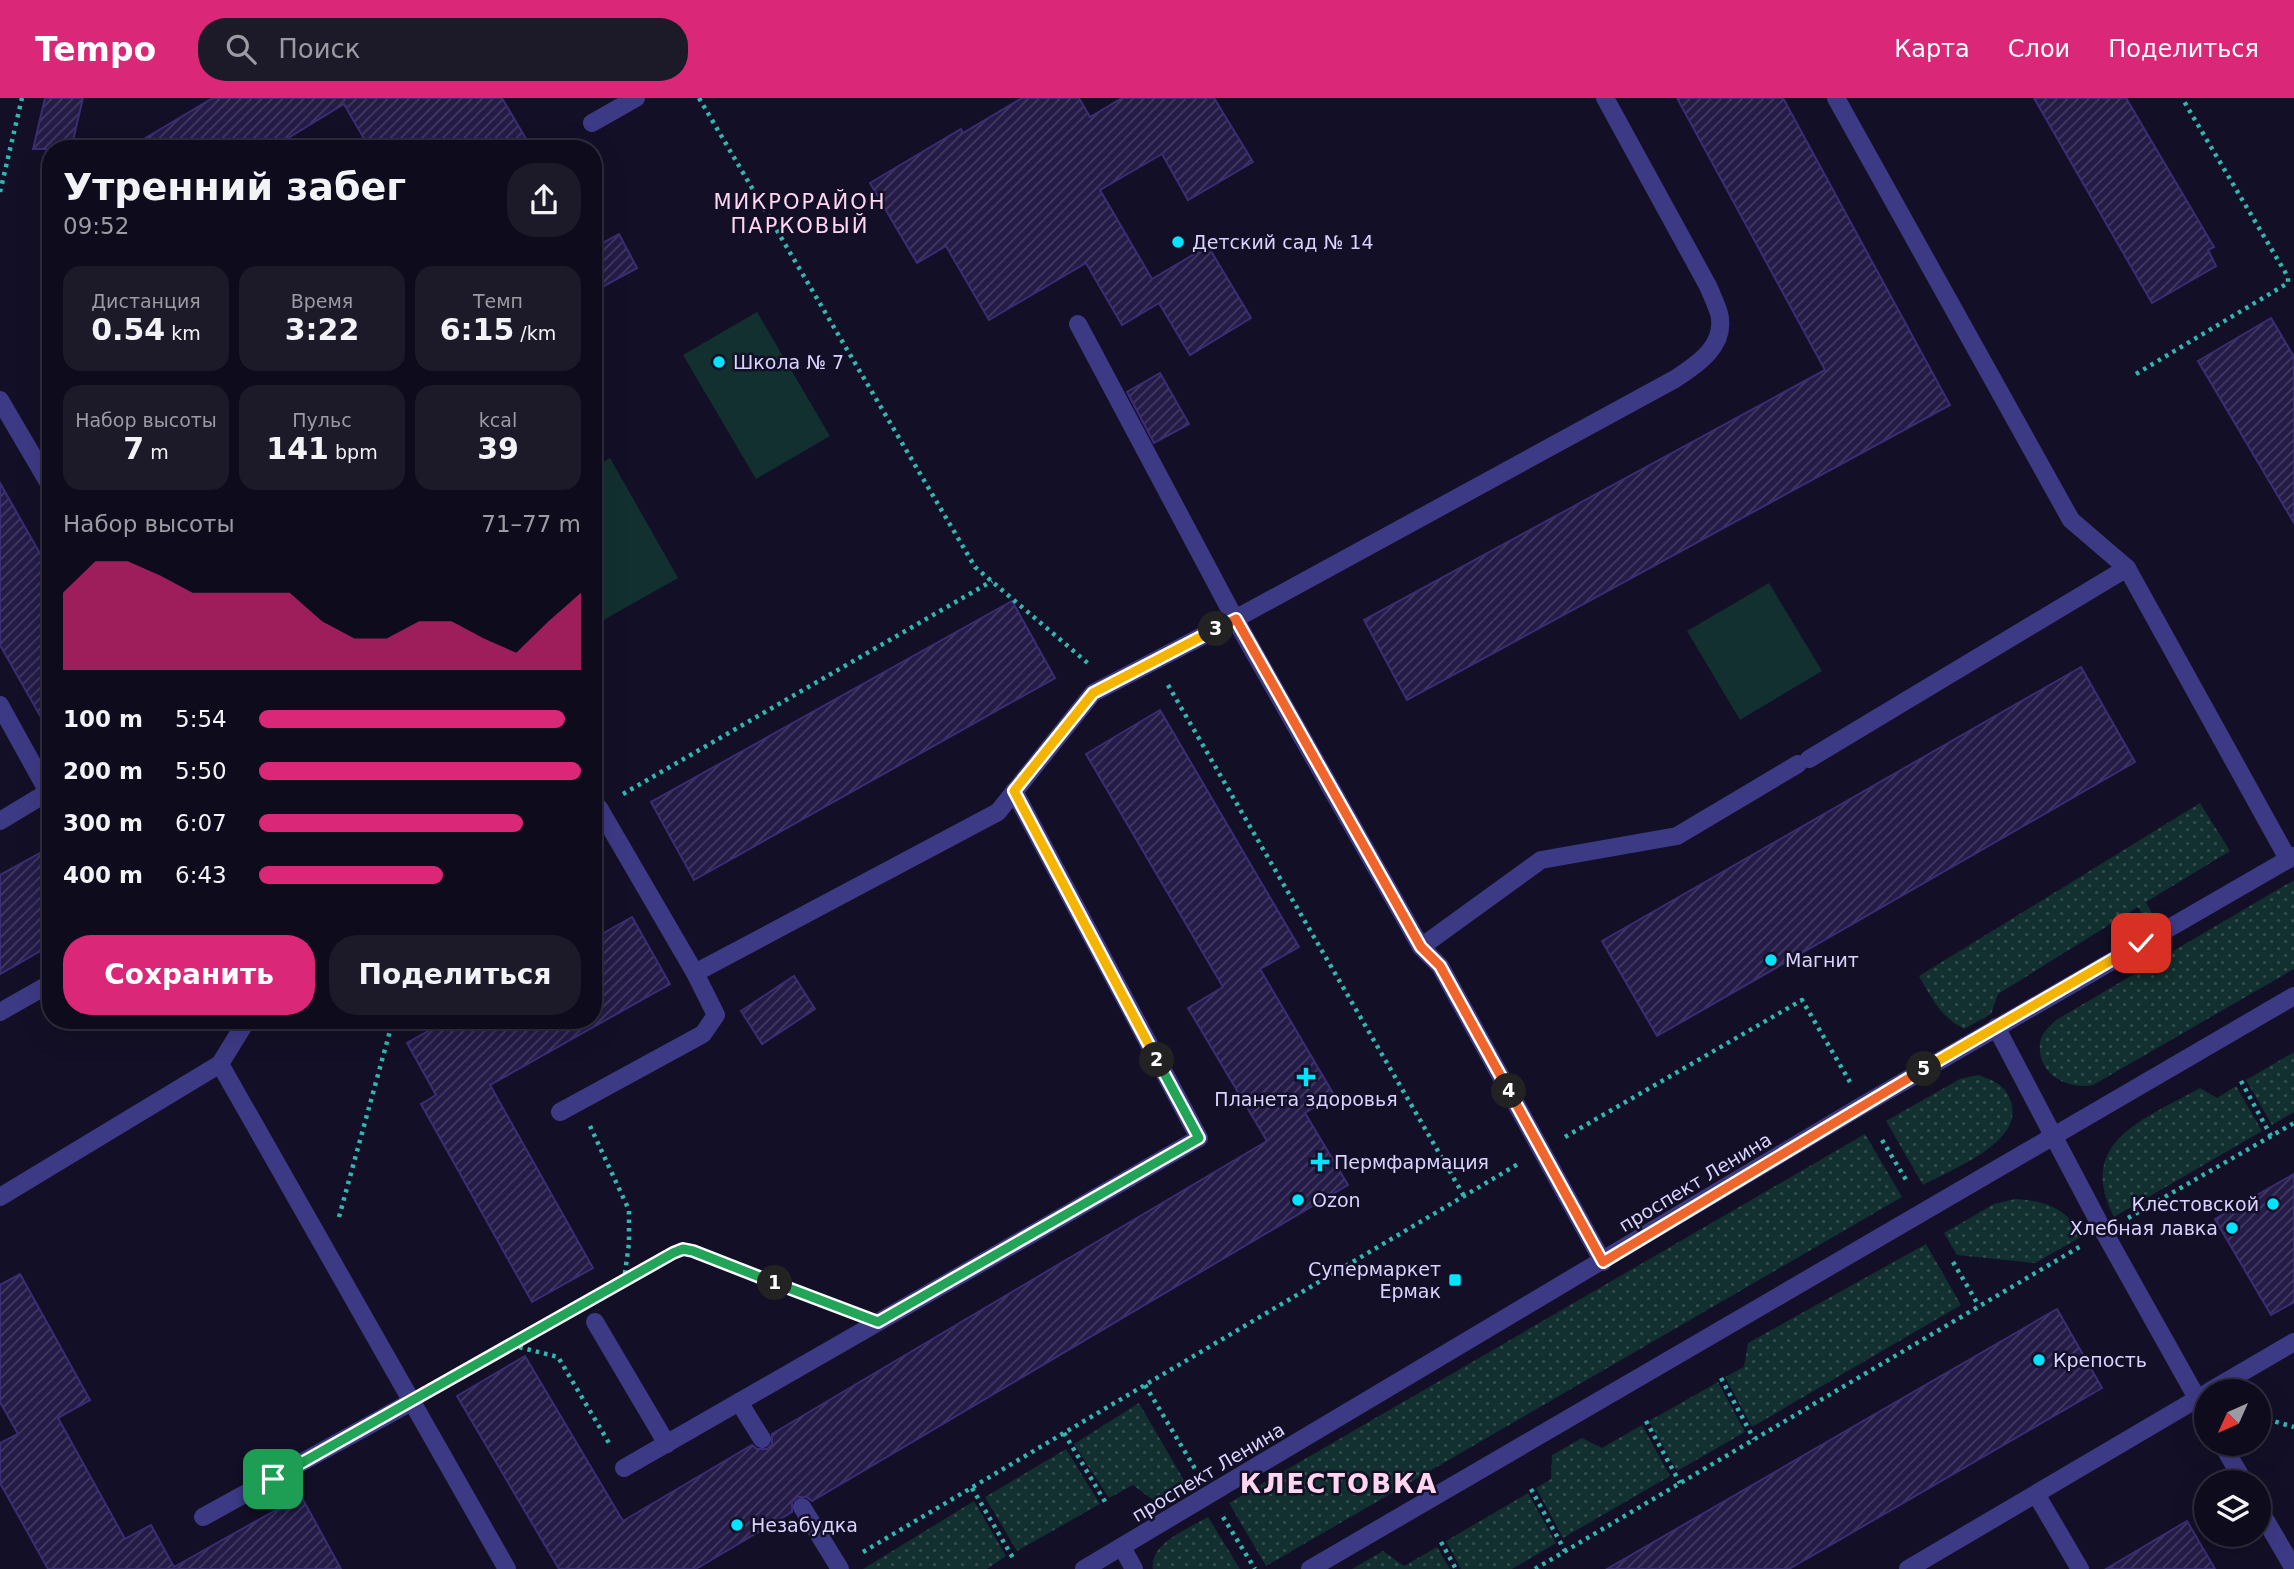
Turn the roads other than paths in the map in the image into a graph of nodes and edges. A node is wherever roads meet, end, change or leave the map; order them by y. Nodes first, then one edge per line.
1 (636, 98) edge
2 (1605, 98) edge
3 (1836, 98) edge
4 (592, 123) dead end
5 (1078, 324) dead end
6 (0, 400) edge
7 (42, 472) edge
8 (2127, 568) junction
9 (1236, 619) junction
10 (0, 705) edge
11 (42, 781) edge
12 (1014, 791) junction
13 (42, 796) edge
14 (602, 820) edge
15 (0, 821) edge
16 (2291, 857) edge
17 (1421, 947) junction
18 (695, 973) junction
19 (42, 988) edge
20 (2294, 996) edge
21 (0, 1012) edge
22 (1996, 1027) junction
23 (238, 1029) edge
24 (220, 1063) junction
25 (560, 1112) dead end
26 (2054, 1136) junction
27 (0, 1198) edge
28 (1603, 1262) junction
29 (595, 1322) dead end
30 (2294, 1342) edge
31 (2195, 1379) edge
32 (2230, 1379) edge
33 (2194, 1400) edge
34 (411, 1402) junction
35 (739, 1402) junction
36 (762, 1439) dead end
37 (667, 1444) junction
38 (624, 1468) road end
39 (2036, 1494) junction
40 (802, 1507) dead end
41 (203, 1517) dead end
42 (2271, 1529) edge
43 (1122, 1547) junction
44 (840, 1568) edge
45 (507, 1569) edge
46 (1084, 1569) edge
47 (1134, 1569) edge
48 (1310, 1569) edge
49 (1908, 1569) edge
50 (2080, 1569) edge
51 (2294, 1569) edge

1 - 4 street
2 - 9 street
3 - 8 street
5 - 9 street
6 - 7 street
8 - 16 street
8 - 17 street
9 - 12 street
9 - 17 street
10 - 11 street
12 - 18 street
12 - 35 street
13 - 15 street
14 - 18 street
16 - 22 street, проспект Ленина
17 - 28 street
18 - 25 street
19 - 21 street
20 - 26 street
22 - 26 street
22 - 28 street, проспект Ленина
23 - 24 street
24 - 27 street
24 - 34 street
26 - 31 street
26 - 48 street
28 - 43 street, проспект Ленина
29 - 37 street
30 - 32 street
33 - 39 street
34 - 41 street
34 - 45 street
35 - 36 street
35 - 37 street
37 - 38 street
39 - 49 street
39 - 50 street
40 - 44 street
42 - 51 street
43 - 46 street, проспект Ленина
43 - 47 street

